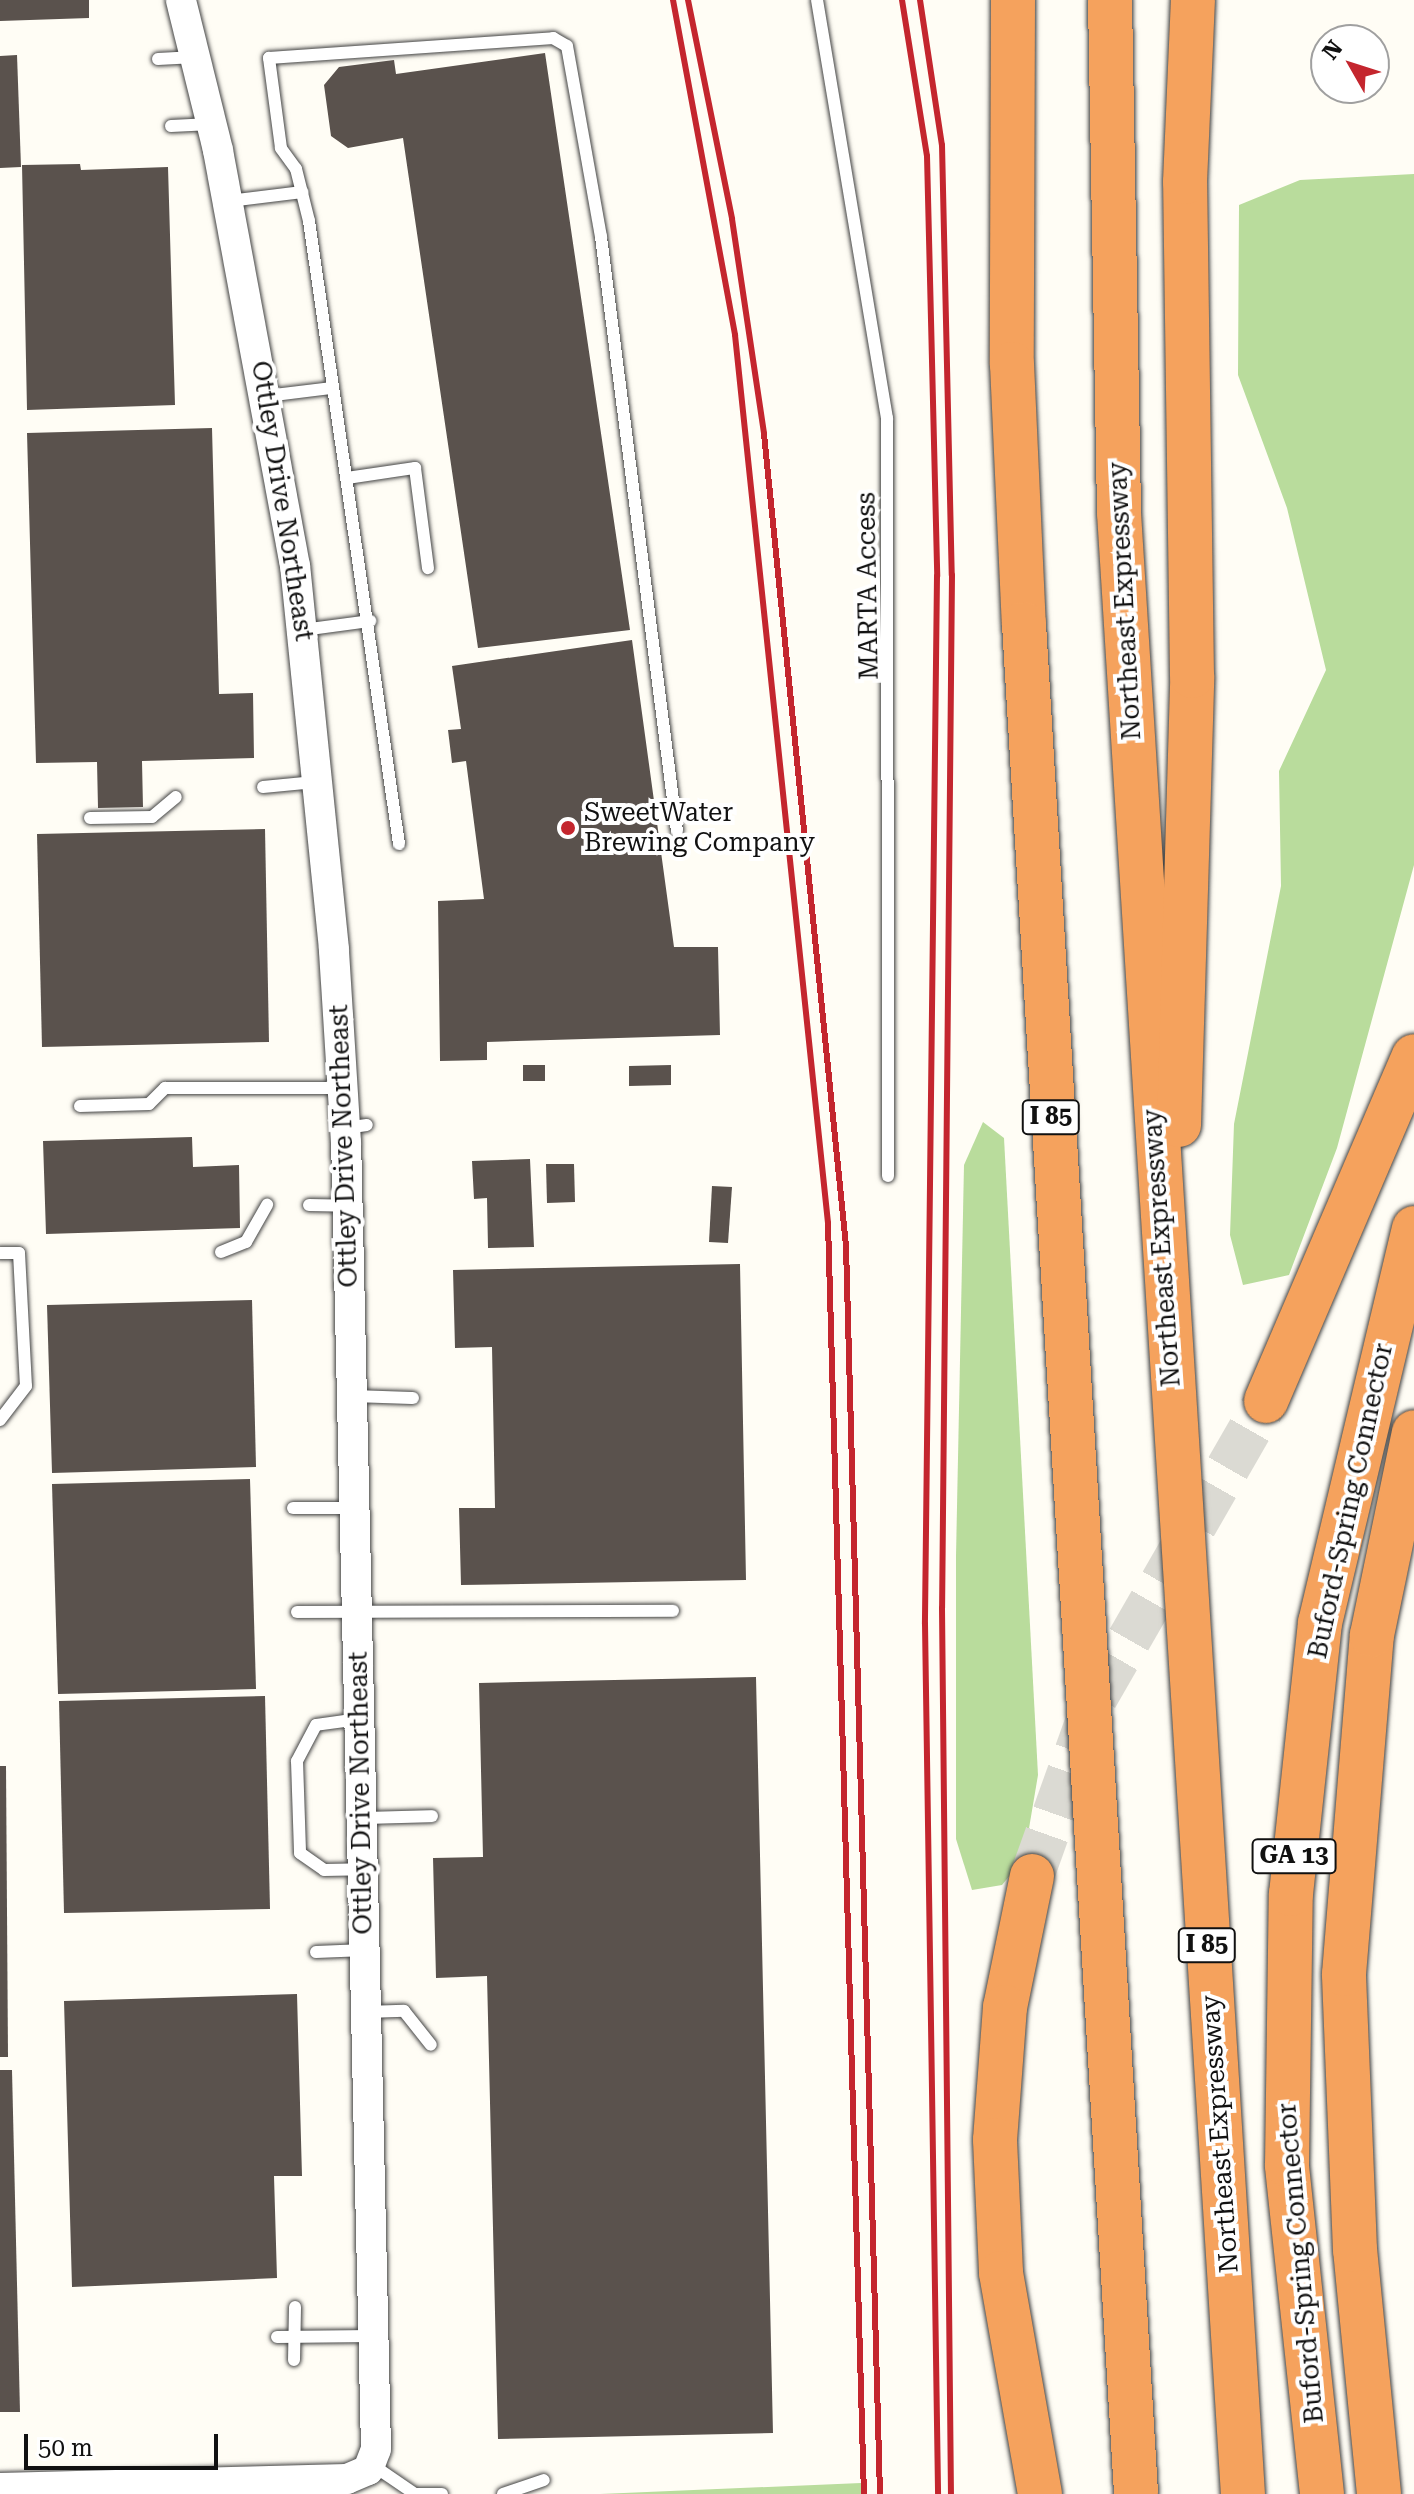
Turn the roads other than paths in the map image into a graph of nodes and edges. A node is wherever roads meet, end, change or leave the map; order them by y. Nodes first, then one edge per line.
1 (181, 0) edge
2 (817, 0) edge
3 (1013, 0) edge
4 (1110, 0) edge
5 (1193, 0) edge
6 (195, 57) junction
7 (158, 59) dead end
8 (212, 124) junction
9 (171, 126) dead end
10 (302, 192) junction
11 (228, 201) junction
12 (331, 388) junction
13 (266, 396) junction
14 (347, 478) junction
15 (428, 568) dead end
16 (370, 621) junction
17 (303, 630) junction
18 (318, 782) junction
19 (263, 787) dead end
20 (176, 797) dead end
21 (90, 818) dead end
22 (677, 831) dead end
23 (399, 844) dead end
24 (1414, 1056) edge
25 (343, 1088) junction
26 (80, 1106) dead end
27 (888, 1176) dead end
28 (267, 1205) dead end
29 (309, 1205) dead end
30 (348, 1206) junction
31 (1414, 1228) edge
32 (221, 1252) dead end
33 (0, 1253) edge
34 (1171, 1395) junction
35 (352, 1396) junction
36 (413, 1398) dead end
37 (1266, 1401) tunnel mouth
38 (0, 1420) edge
39 (1414, 1432) edge
40 (293, 1508) dead end
41 (355, 1508) junction
42 (357, 1609) junction
43 (673, 1611) dead end
44 (297, 1612) dead end
45 (359, 1719) junction
46 (432, 1816) dead end
47 (362, 1818) junction
48 (363, 1869) junction
49 (1032, 1876) tunnel mouth
50 (365, 1950) junction
51 (316, 1952) dead end
52 (366, 2012) junction
53 (431, 2045) dead end
54 (295, 2307) dead end
55 (373, 2336) junction
56 (277, 2337) dead end
57 (295, 2337) junction
58 (294, 2360) dead end
59 (371, 2464) junction
60 (544, 2480) dead end
61 (0, 2488) edge
62 (442, 2494) edge
63 (503, 2494) edge
64 (1040, 2494) edge
65 (1136, 2494) edge
66 (1243, 2494) edge
67 (1322, 2494) edge
68 (1379, 2494) edge

1 - 6 street, Ottley Drive Northeast
2 - 27 lane, MARTA Access
3 - 65 highway, I 85
4 - 34 highway, Northeast Expressway / I 85
5 - 34 highway
6 - 7 lane
6 - 8 street, Ottley Drive Northeast
8 - 9 lane
8 - 11 street, Ottley Drive Northeast
10 - 11 lane
10 - 12 lane
10 - 22 lane
11 - 13 street, Ottley Drive Northeast
12 - 13 lane
12 - 14 lane
13 - 17 street, Ottley Drive Northeast
14 - 15 lane
14 - 16 lane
16 - 17 lane
16 - 23 lane
17 - 18 street, Ottley Drive Northeast
18 - 19 lane
18 - 25 street, Ottley Drive Northeast
20 - 21 lane
24 - 37 highway
25 - 26 lane
25 - 30 street, Ottley Drive Northeast
28 - 32 lane
29 - 30 lane
30 - 35 street, Ottley Drive Northeast
31 - 67 highway, Buford-Spring Connector / GA 13
33 - 38 lane
34 - 66 highway, Northeast Expressway / I 85
35 - 36 lane
35 - 41 street, Ottley Drive Northeast
39 - 68 highway, Buford-Spring Connector / GA 13
40 - 41 lane
41 - 42 street, Ottley Drive Northeast
42 - 43 lane
42 - 44 lane
42 - 45 street, Ottley Drive Northeast
45 - 47 street, Ottley Drive Northeast
45 - 48 lane
46 - 47 lane
47 - 48 street, Ottley Drive Northeast
48 - 50 street, Ottley Drive Northeast
49 - 64 highway
50 - 51 lane
50 - 52 street, Ottley Drive Northeast
52 - 53 lane
52 - 55 street, Ottley Drive Northeast
54 - 57 lane
55 - 57 lane
55 - 59 street, Ottley Drive Northeast
56 - 57 lane
57 - 58 lane
59 - 61 street
59 - 62 lane
60 - 63 lane

